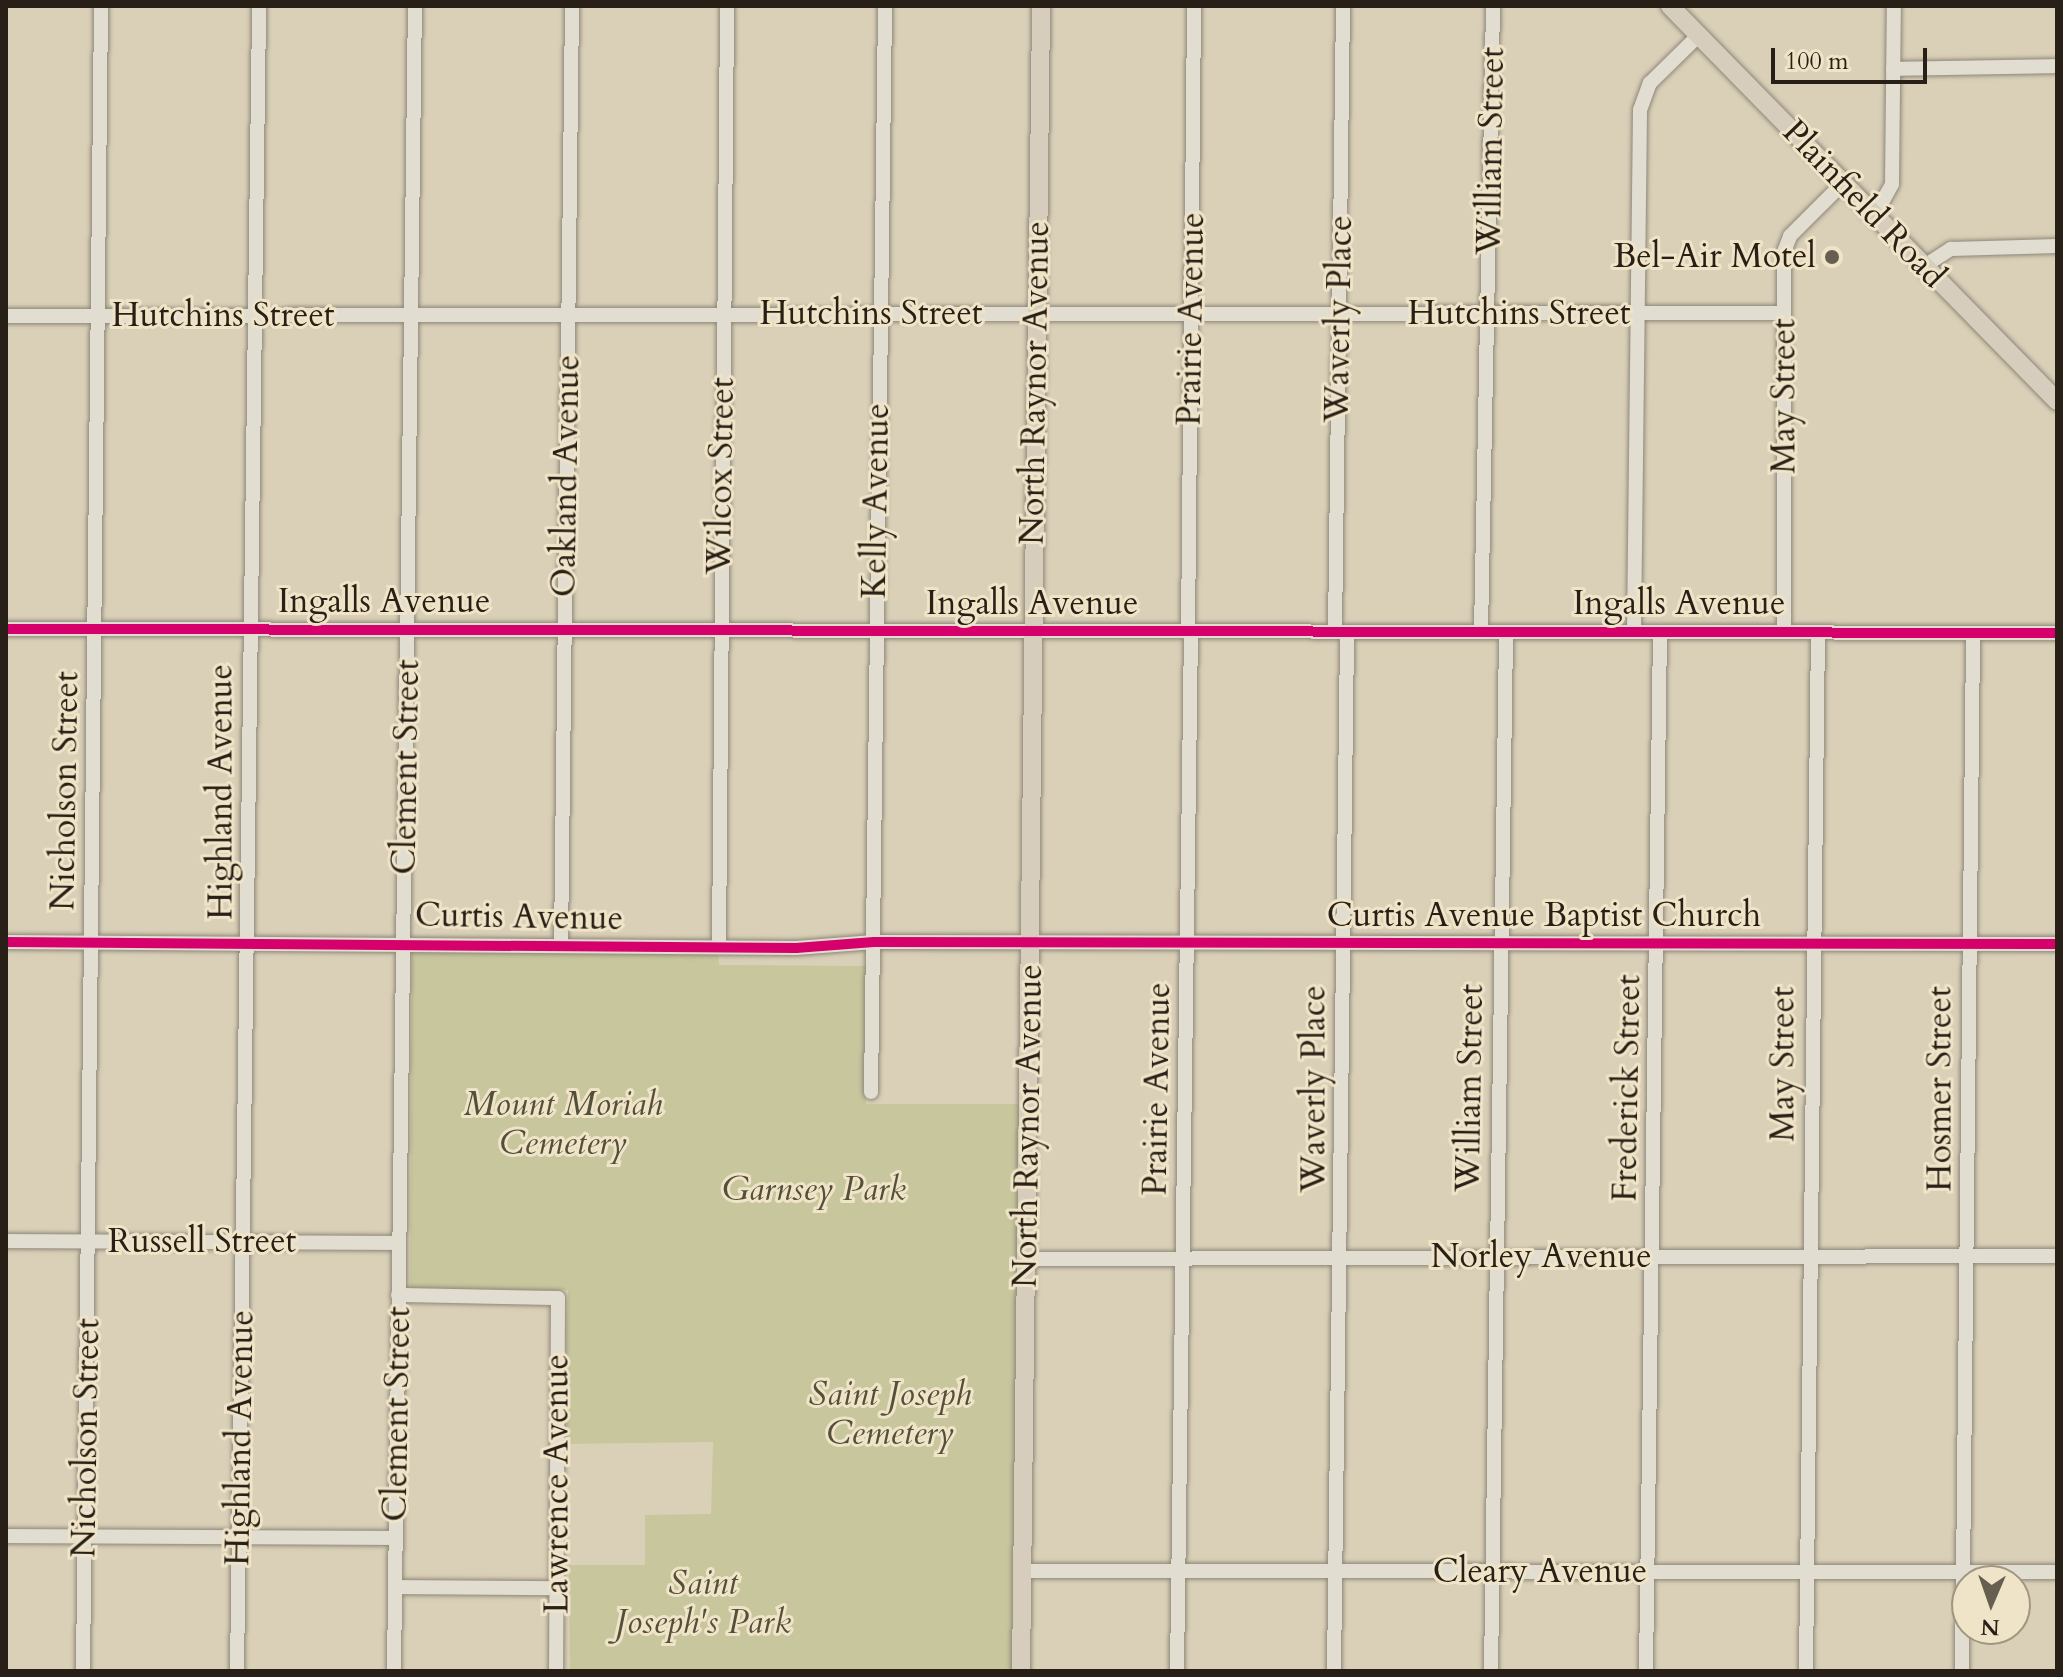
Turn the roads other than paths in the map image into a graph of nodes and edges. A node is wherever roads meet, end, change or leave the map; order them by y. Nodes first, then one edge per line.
1 (101, 6) edge
2 (259, 6) edge
3 (415, 6) edge
4 (572, 6) edge
5 (727, 6) edge
6 (885, 6) edge
7 (1041, 6) edge
8 (1194, 6) edge
9 (1343, 6) edge
10 (1493, 6) edge
11 (1670, 6) edge
12 (1894, 6) edge
13 (1699, 35) junction
14 (2057, 66) edge
15 (1893, 69) junction
16 (1843, 183) junction
17 (1875, 215) junction
18 (2057, 246) edge
19 (1926, 265) junction
20 (568, 313) junction
21 (1638, 313) junction
22 (1784, 313) junction
23 (411, 314) junction
24 (723, 314) junction
25 (880, 314) junction
26 (1489, 314) junction
27 (1036, 315) junction
28 (1191, 315) junction
29 (1339, 315) junction
30 (6, 316) edge
31 (98, 316) junction
32 (254, 316) junction
33 (2057, 401) edge
34 (6, 629) edge
35 (94, 629) junction
36 (249, 630) junction
37 (407, 631) junction
38 (564, 631) junction
39 (719, 631) junction
40 (874, 632) junction
41 (1031, 632) junction
42 (1189, 632) junction
43 (1341, 632) junction
44 (1481, 632) junction
45 (1506, 632) junction
46 (1634, 632) junction
47 (1784, 632) junction
48 (1818, 632) junction
49 (1660, 633) junction
50 (1973, 633) junction
51 (2057, 633) edge
52 (6, 942) edge
53 (91, 942) junction
54 (248, 942) junction
55 (874, 942) junction
56 (405, 943) junction
57 (1031, 944) junction
58 (1501, 944) junction
59 (1658, 944) junction
60 (1812, 944) junction
61 (1968, 944) junction
62 (2057, 944) edge
63 (1187, 945) junction
64 (1342, 945) junction
65 (561, 946) junction
66 (719, 946) junction
67 (871, 1092) dead end
68 (6, 1241) edge
69 (89, 1241) junction
70 (243, 1242) junction
71 (399, 1243) junction
72 (2057, 1256) edge
73 (1652, 1257) junction
74 (1810, 1257) junction
75 (1967, 1257) junction
76 (1183, 1258) junction
77 (1342, 1258) junction
78 (1495, 1258) junction
79 (1025, 1259) junction
80 (398, 1295) junction
81 (6, 1536) edge
82 (85, 1537) junction
83 (239, 1537) junction
84 (395, 1538) junction
85 (1963, 1565) edge
86 (1023, 1571) junction
87 (1178, 1571) junction
88 (1335, 1572) junction
89 (1492, 1572) junction
90 (1807, 1572) junction
91 (1951, 1572) edge
92 (2031, 1572) edge
93 (2057, 1572) edge
94 (1647, 1573) junction
95 (395, 1587) junction
96 (556, 1588) junction
97 (1962, 1645) edge
98 (83, 1671) edge
99 (237, 1671) edge
100 (394, 1671) edge
101 (556, 1671) edge
102 (1021, 1671) edge
103 (1177, 1671) edge
104 (1334, 1671) edge
105 (1491, 1671) edge
106 (1646, 1671) edge
107 (1806, 1671) edge
108 (1962, 1671) edge

1 - 31 street, Nicholson Street
2 - 32 street, Highland Avenue
3 - 23 street, Clement Street
4 - 20 street, Oakland Avenue
5 - 24 street, Wilcox Street
6 - 25 street, Kelly Avenue
7 - 27 main road, North Raynor Avenue
8 - 28 street, Prairie Avenue
9 - 29 street, Waverly Place
10 - 26 street, William Street
11 - 13 main road, Plainfield Road
12 - 15 street
13 - 16 main road, Plainfield Road
13 - 21 street
14 - 15 street
15 - 17 street
16 - 17 main road, Plainfield Road
16 - 22 street, May Street
17 - 19 main road, Plainfield Road
18 - 19 street
19 - 33 main road, Plainfield Road
20 - 23 street, Hutchins Street
20 - 24 street, Hutchins Street
20 - 38 street, Oakland Avenue
21 - 22 street, Hutchins Street
21 - 26 street, Hutchins Street
21 - 46 street
22 - 47 street, May Street
23 - 32 street, Hutchins Street
23 - 37 street, Clement Street
24 - 25 street, Hutchins Street
24 - 39 street, Wilcox Street
25 - 27 street, Hutchins Street
25 - 40 street, Kelly Avenue
26 - 29 street, Hutchins Street
26 - 44 street, William Street
27 - 28 street, Hutchins Street
27 - 41 main road, North Raynor Avenue
28 - 29 street, Hutchins Street
28 - 42 street, Prairie Avenue
29 - 43 street, Waverly Place
30 - 31 street, Hutchins Street
31 - 32 street, Hutchins Street
31 - 35 street, Nicholson Street
32 - 36 street, Highland Avenue
34 - 35 street, Ingalls Avenue
35 - 36 street, Ingalls Avenue
35 - 53 street, Nicholson Street
36 - 37 street, Ingalls Avenue
36 - 54 street, Highland Avenue
37 - 38 street, Ingalls Avenue
37 - 56 street, Clement Street
38 - 39 street, Ingalls Avenue
38 - 65 street, Oakland Avenue
39 - 40 street, Ingalls Avenue
39 - 66 street, Wilcox Street
40 - 41 street, Ingalls Avenue
40 - 55 street, Kelly Avenue
41 - 42 street, Ingalls Avenue
41 - 57 main road, North Raynor Avenue
42 - 43 street, Ingalls Avenue
42 - 63 street, Prairie Avenue
43 - 44 street, Ingalls Avenue
43 - 64 street, Waverly Place
44 - 45 street, Ingalls Avenue
45 - 46 street, Ingalls Avenue
45 - 58 street, William Street
46 - 49 street, Ingalls Avenue
47 - 48 street, Ingalls Avenue
47 - 49 street, Ingalls Avenue
48 - 50 street, Ingalls Avenue
48 - 60 street, May Street
49 - 59 street, Frederick Street
50 - 51 street, Ingalls Avenue
50 - 61 street, Hosmer Street
52 - 53 street, Curtis Avenue
53 - 54 street, Curtis Avenue
53 - 69 street, Nicholson Street
54 - 56 street, Curtis Avenue
54 - 70 street, Highland Avenue
55 - 57 street, Curtis Avenue
55 - 66 street, Curtis Avenue
55 - 67 street, Kelly Avenue
56 - 65 street, Curtis Avenue
56 - 71 street, Clement Street
57 - 63 street, Curtis Avenue Baptist Church
57 - 79 main road, North Raynor Avenue
58 - 59 street, Curtis Avenue Baptist Church
58 - 64 street, Curtis Avenue Baptist Church
58 - 78 street, William Street
59 - 60 street, Curtis Avenue Baptist Church
59 - 73 street, Frederick Street
60 - 61 street, Curtis Avenue Baptist Church
60 - 74 street, May Street
61 - 62 street, Curtis Avenue Baptist Church
61 - 75 street, Hosmer Street
63 - 64 street, Curtis Avenue Baptist Church
63 - 76 street, Prairie Avenue
64 - 77 street, Waverly Place
65 - 66 street, Curtis Avenue
68 - 69 street, Russell Street
69 - 70 street, Russell Street
69 - 82 street, Nicholson Street
70 - 71 street, Russell Street
70 - 83 street, Highland Avenue
71 - 80 street, Clement Street
72 - 75 street, Norley Avenue
73 - 74 street, Norley Avenue
73 - 78 street, Norley Avenue
73 - 94 street, Frederick Street
74 - 75 street, Norley Avenue
74 - 90 street, May Street
75 - 85 street, Hosmer Street
76 - 77 street, Norley Avenue
76 - 79 street, Norley Avenue
76 - 87 street, Prairie Avenue
77 - 78 street, Norley Avenue
77 - 88 street, Waverly Place
78 - 89 street, William Street
79 - 86 main road, North Raynor Avenue
80 - 84 street, Clement Street
80 - 96 street, Lawrence Avenue
81 - 82 street
82 - 83 street
82 - 98 street, Nicholson Street
83 - 84 street
83 - 99 street, Highland Avenue
84 - 95 street, Clement Street
86 - 87 street, Cleary Avenue
86 - 102 main road, North Raynor Avenue
87 - 88 street, Cleary Avenue
87 - 103 street, Prairie Avenue
88 - 89 street, Cleary Avenue
88 - 104 street, Waverly Place
89 - 94 street, Cleary Avenue
89 - 105 street, William Street
90 - 91 street, Cleary Avenue
90 - 94 street, Cleary Avenue
90 - 107 street, May Street
92 - 93 street, Cleary Avenue
94 - 106 street, Frederick Street
95 - 96 street
95 - 100 street, Clement Street
96 - 101 street, Lawrence Avenue
97 - 108 street, Hosmer Street

